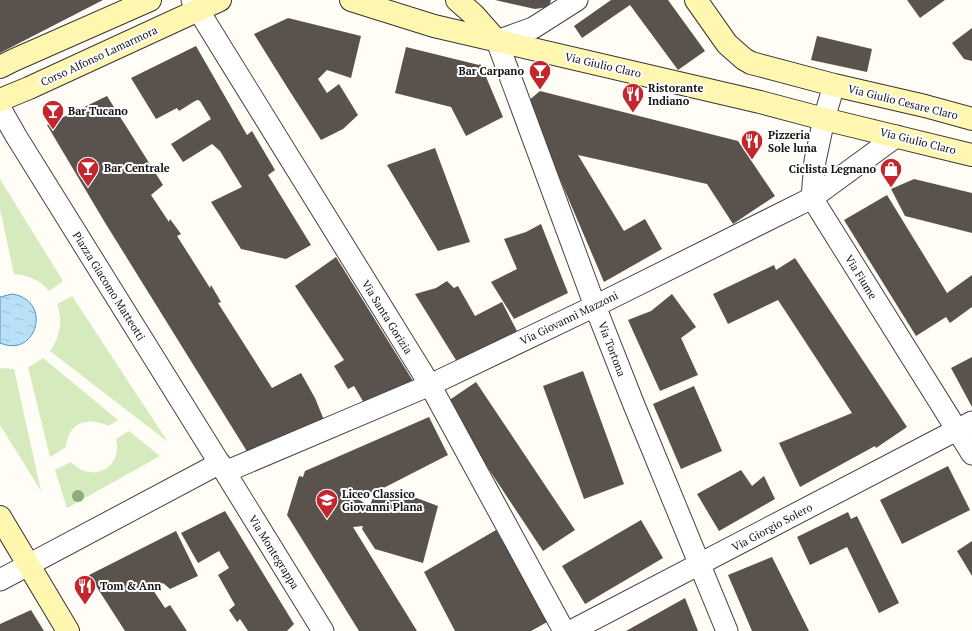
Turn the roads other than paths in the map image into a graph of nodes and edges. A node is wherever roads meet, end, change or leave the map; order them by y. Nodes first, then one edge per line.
1 (150, 0) edge
2 (220, 0) edge
3 (351, 0) edge
4 (457, 0) edge
5 (577, 0) edge
6 (696, 0) edge
7 (195, 5) edge
8 (497, 41) junction
9 (0, 67) edge
10 (834, 85) junction
11 (0, 100) edge
12 (0, 108) edge
13 (824, 119) junction
14 (972, 119) edge
15 (897, 136) junction
16 (972, 155) edge
17 (812, 198) junction
18 (595, 306) junction
19 (430, 385) junction
20 (964, 425) edge
21 (972, 454) edge
22 (223, 468) junction
23 (0, 517) edge
24 (700, 564) junction
25 (28, 565) junction
26 (0, 580) edge
27 (68, 631) edge
28 (323, 631) edge
29 (564, 631) edge
30 (571, 631) edge
31 (727, 631) edge

1 - 9 street
2 - 7 street
3 - 8 street, Via Giulio Claro
4 - 8 street
5 - 8 street
6 - 10 street, Via Giulio Cesare Claro
7 - 11 street, Corso Alfonso Lamarmora
7 - 19 street, Via Santa Gorizia
8 - 13 street, Via Giulio Claro
8 - 18 street, Via Tortona
10 - 13 street
10 - 14 street, Via Giulio Cesare Claro
12 - 22 street, Piazza Giacomo Matteotti
13 - 15 street, Via Giulio Claro
13 - 17 street
15 - 16 street, Via Giulio Claro
15 - 17 street, Via Giovanni Mazzoni
17 - 18 street, Via Giovanni Mazzoni
17 - 20 street, Via Fiume
18 - 19 street, Via Giovanni Mazzoni
18 - 24 street, Via Tortona
19 - 22 street, Via Giovanni Mazzoni
19 - 29 street, Via Santa Gorizia
20 - 21 street, Via Fiume
20 - 24 street, Via Giorgio Solero
22 - 25 street
22 - 28 street, Via Montegrappa
23 - 25 street
24 - 30 street, Via Giorgio Solero
24 - 31 street, Via Tortona
25 - 26 street
25 - 27 street

